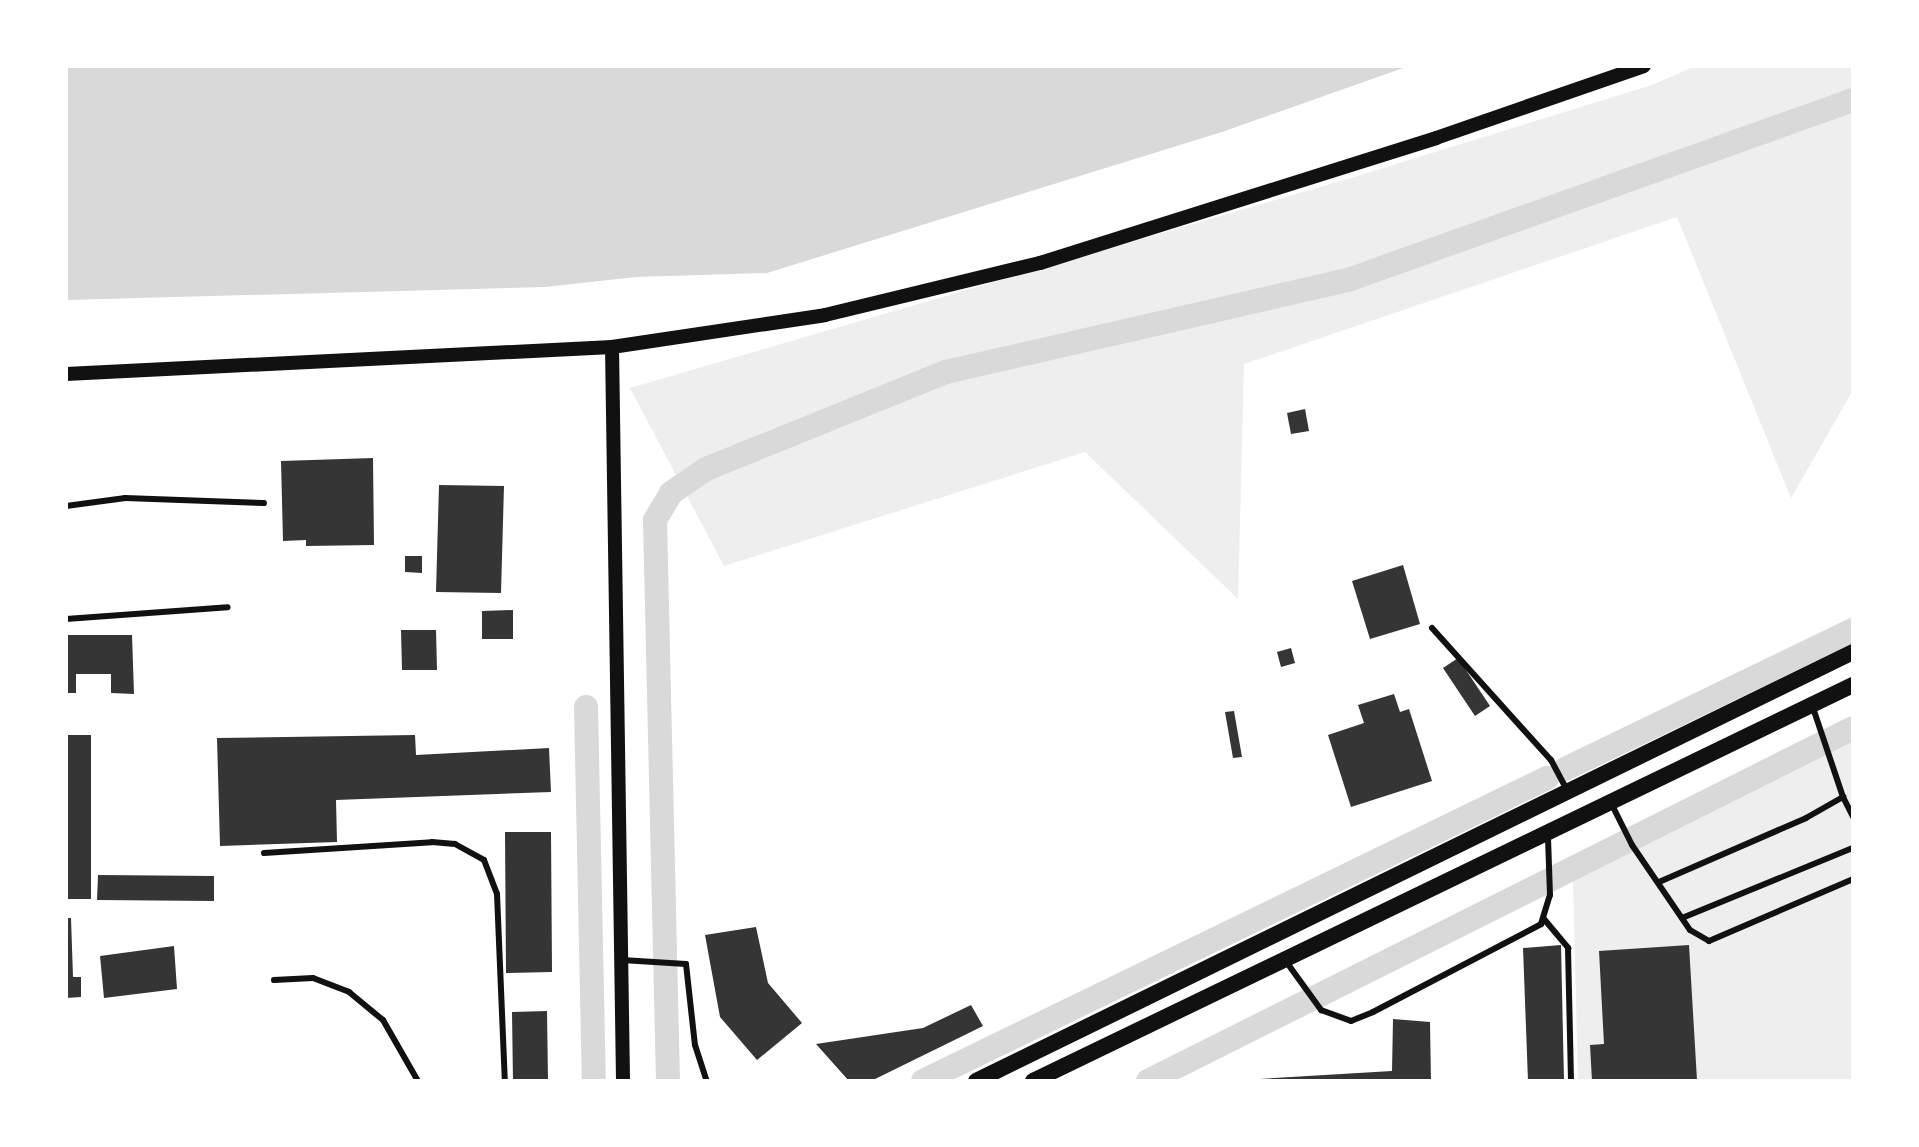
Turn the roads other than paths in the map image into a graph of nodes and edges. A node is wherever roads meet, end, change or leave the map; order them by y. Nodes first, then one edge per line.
1 (1644, 66) edge
2 (612, 347) junction
3 (66, 374) edge
4 (264, 503) dead end
5 (66, 506) edge
6 (228, 607) dead end
7 (66, 619) edge
8 (1432, 628) dead end
9 (1853, 652) edge
10 (1853, 685) edge
11 (1815, 712) junction
12 (1568, 791) junction
13 (1843, 797) junction
14 (1610, 800) junction
15 (1853, 817) edge
16 (1548, 830) junction
17 (1853, 848) edge
18 (264, 853) dead end
19 (1853, 879) edge
20 (1659, 882) junction
21 (1682, 918) junction
22 (1544, 919) junction
23 (1283, 957) junction
24 (622, 960) junction
25 (274, 980) dead end
26 (418, 1081) edge
27 (505, 1081) edge
28 (623, 1081) edge
29 (707, 1081) edge
30 (976, 1081) edge
31 (1033, 1081) edge
32 (1571, 1081) edge

1 - 2 street
2 - 3 street
2 - 24 street
4 - 5 lane
6 - 7 lane
8 - 12 lane
9 - 12 main road
10 - 11 main road
11 - 13 lane
11 - 14 main road
12 - 30 main road
13 - 15 lane
13 - 20 lane
14 - 16 main road
14 - 20 lane
16 - 22 lane
16 - 23 main road
17 - 21 lane
18 - 27 lane
19 - 21 lane
20 - 21 lane
22 - 23 lane
22 - 32 lane
23 - 31 main road
24 - 28 street
24 - 29 lane
25 - 26 lane

